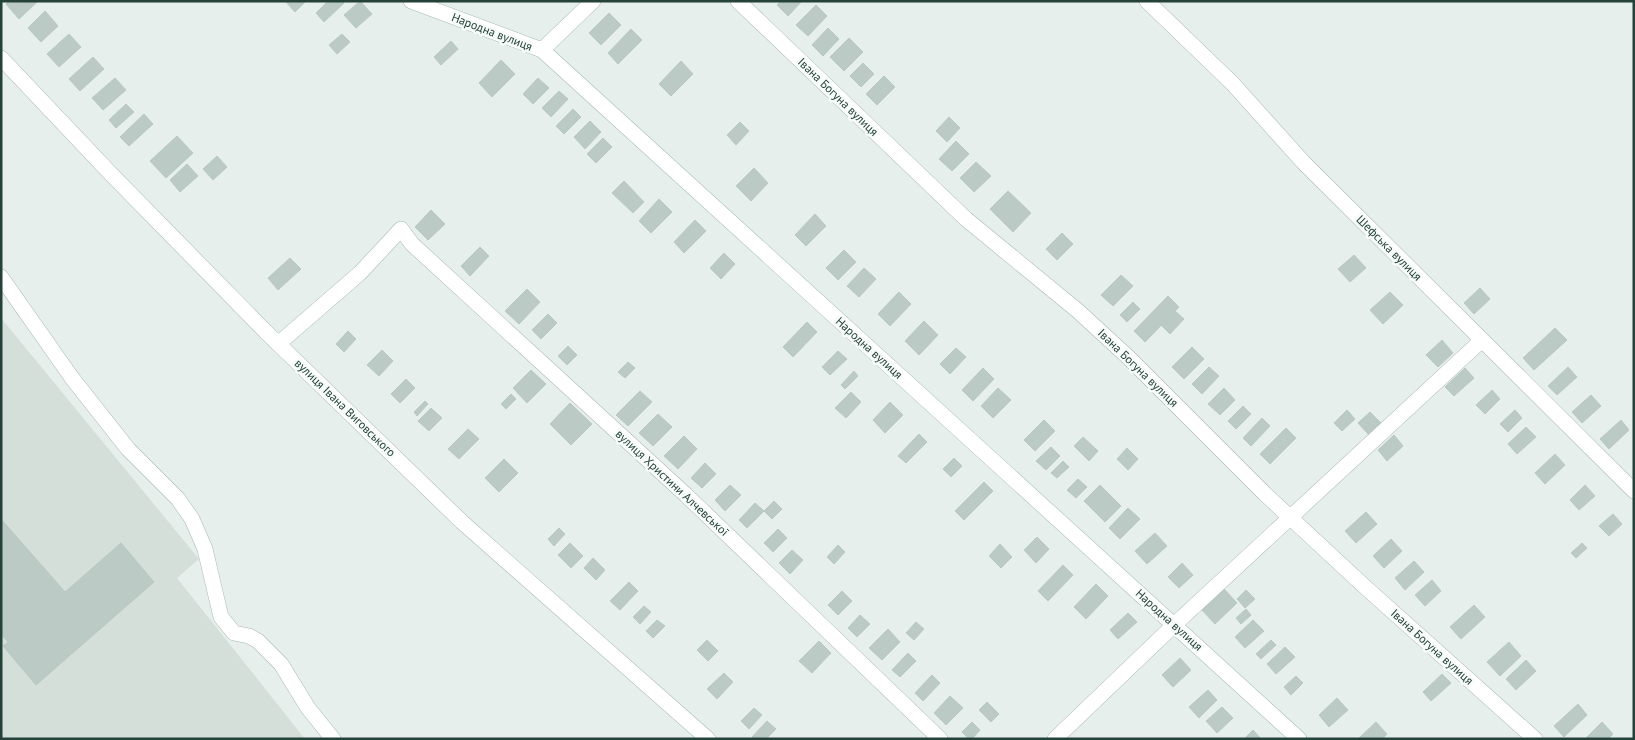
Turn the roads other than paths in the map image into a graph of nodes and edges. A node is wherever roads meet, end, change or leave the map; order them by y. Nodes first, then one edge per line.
1 (412, 1) edge
2 (593, 1) edge
3 (738, 1) edge
4 (1147, 1) edge
5 (542, 50) junction
6 (1, 58) edge
7 (1, 276) edge
8 (1482, 340) junction
9 (278, 344) junction
10 (1634, 491) edge
11 (1290, 517) junction
12 (1174, 624) junction
13 (333, 739) edge
14 (708, 739) edge
15 (940, 739) edge
16 (1055, 739) edge
17 (1299, 739) edge
18 (1535, 739) edge

1 - 5 street, Народна вулиця
2 - 5 street
3 - 11 street, Івана Богуна вулиця
4 - 8 street, Шефська вулиця
5 - 12 street, Народна вулиця
6 - 9 street, вулиця Івана Виговського
7 - 13 street
8 - 10 street, Шефська вулиця
8 - 11 street
9 - 14 street, вулиця Івана Виговського
9 - 15 street, вулиця Христини Алчевської
11 - 12 street
11 - 18 street, Івана Богуна вулиця
12 - 16 street
12 - 17 street, Народна вулиця

